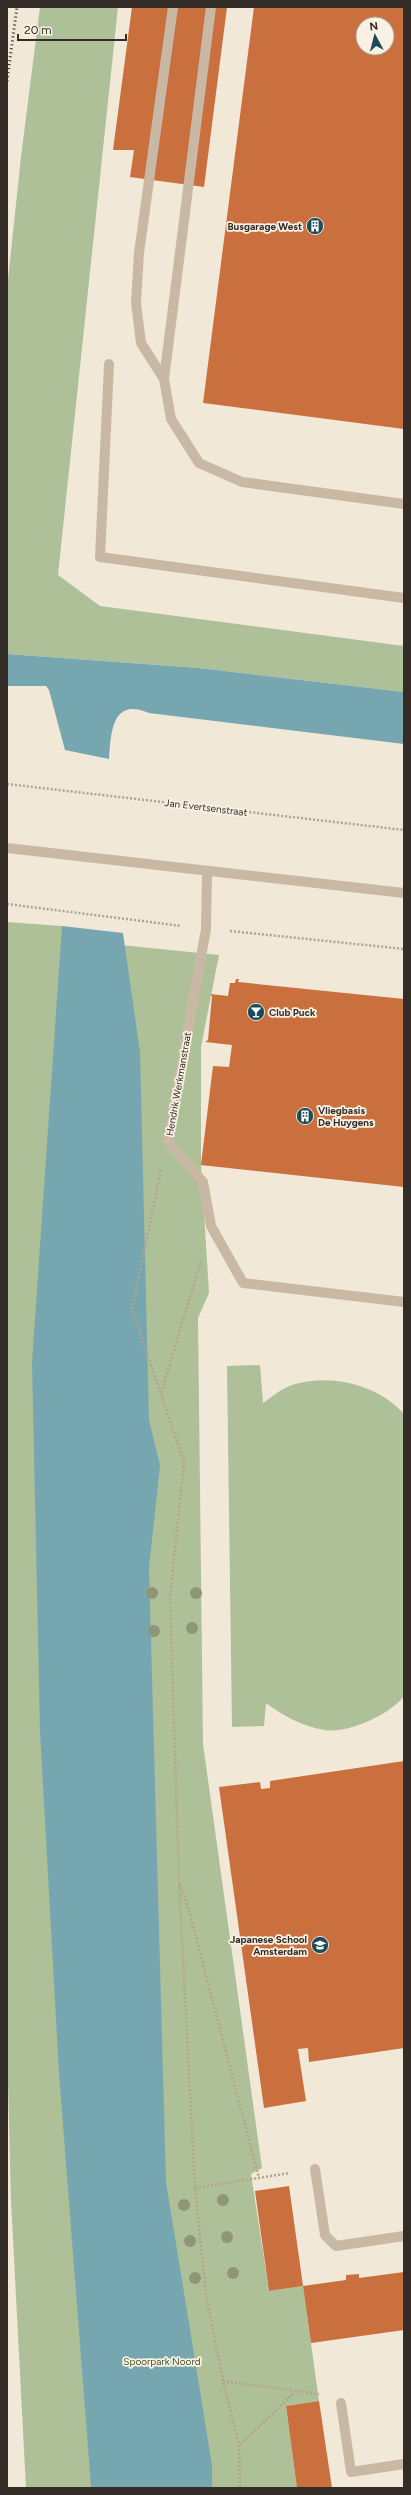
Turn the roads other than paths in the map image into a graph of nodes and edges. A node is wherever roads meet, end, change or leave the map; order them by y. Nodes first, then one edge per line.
1 (173, 7) edge
2 (211, 7) edge
3 (109, 364) dead end
4 (164, 379) junction
5 (404, 504) edge
6 (404, 598) edge
7 (7, 848) edge
8 (206, 872) junction
9 (404, 893) edge
10 (404, 1302) edge
11 (315, 2169) road end
12 (404, 2236) edge
13 (341, 2403) road end
14 (404, 2464) edge

1 - 4 street
2 - 4 street
3 - 6 street
4 - 5 street
7 - 8 street
8 - 9 street
8 - 10 street, Hendrik Werkmanstraat
11 - 12 street
13 - 14 street

